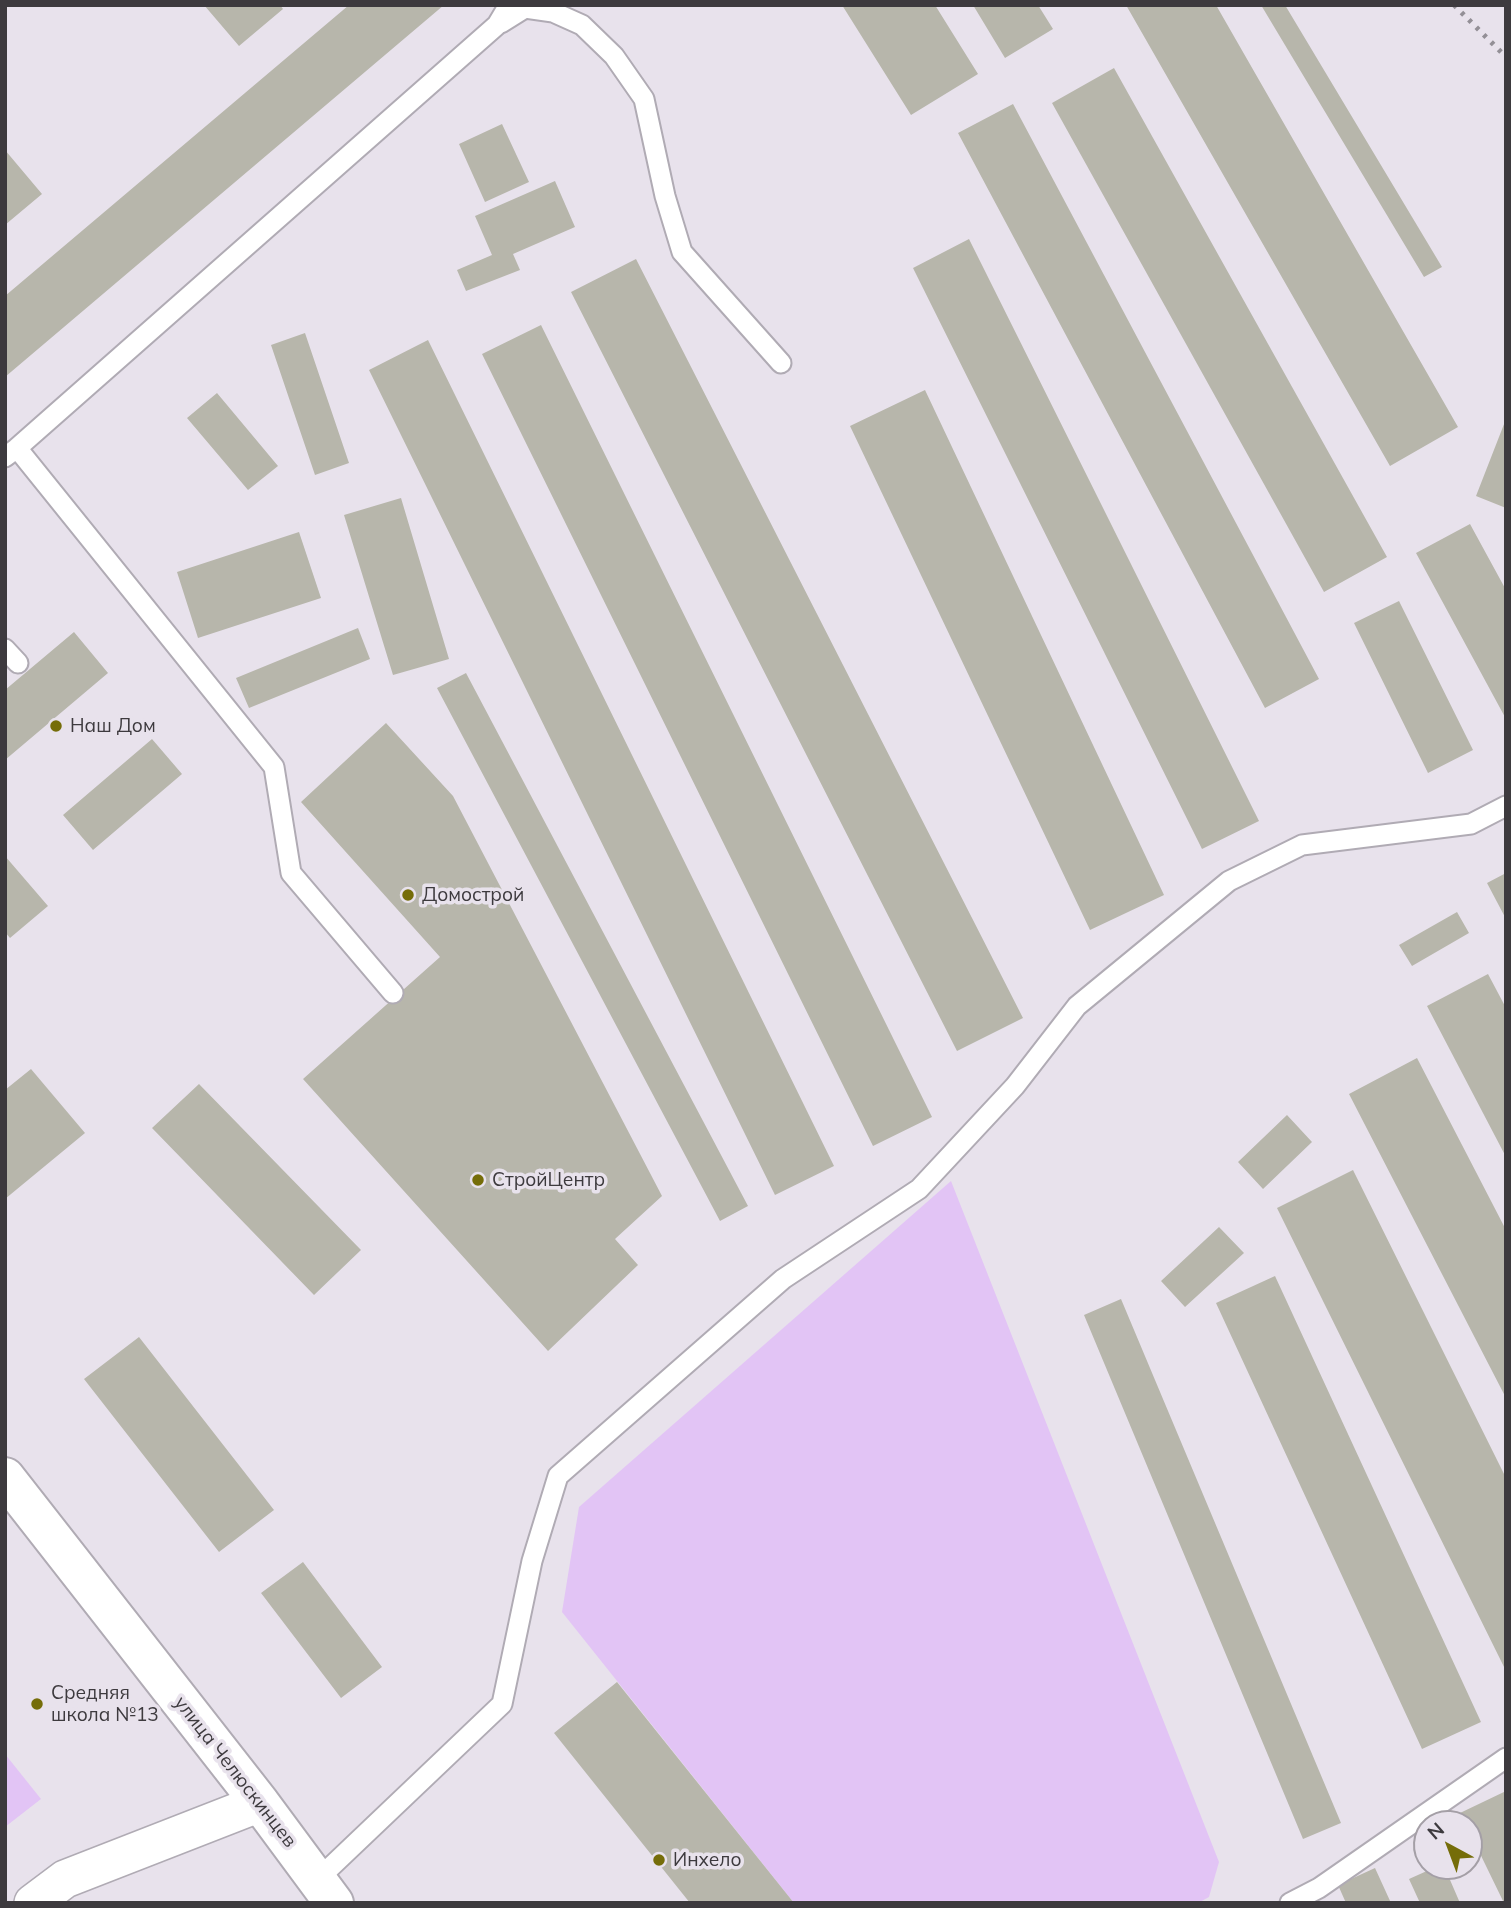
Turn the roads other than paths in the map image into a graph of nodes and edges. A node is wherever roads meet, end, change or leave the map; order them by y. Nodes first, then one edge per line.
1 (509, 5) edge
2 (497, 25) junction
3 (780, 363) dead end
4 (11, 453) edge
5 (1506, 806) edge
6 (393, 993) dead end
7 (5, 1477) edge
8 (1506, 1758) edge
9 (260, 1803) junction
10 (326, 1891) edge
11 (33, 1903) edge
12 (1290, 1903) edge

1 - 2 lane
2 - 3 lane
2 - 4 lane
4 - 6 lane
5 - 10 lane
7 - 9 street, улица Челюскинцев
8 - 12 lane
9 - 10 street, улица Челюскинцев
9 - 11 street

